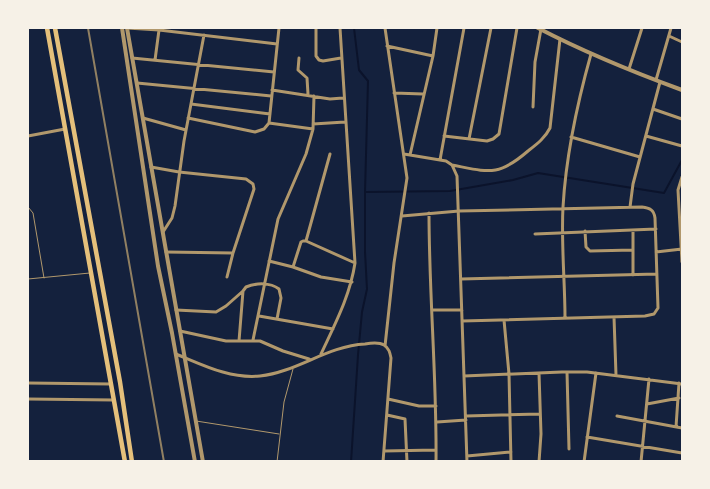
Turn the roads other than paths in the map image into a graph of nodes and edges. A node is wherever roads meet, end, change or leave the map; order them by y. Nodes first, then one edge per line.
1 (46, 28) edge
2 (55, 28) edge
3 (122, 28) edge
4 (127, 28) edge
5 (279, 28) edge
6 (316, 28) edge
7 (340, 28) edge
8 (385, 28) edge
9 (437, 28) edge
10 (464, 28) edge
11 (491, 28) edge
12 (517, 28) edge
13 (540, 28) edge
14 (642, 28) edge
15 (671, 28) edge
16 (159, 30) junction
17 (204, 35) junction
18 (669, 36) junction
19 (560, 39) junction
20 (682, 42) edge
21 (277, 44) junction
22 (387, 46) junction
23 (591, 53) junction
24 (432, 56) junction
25 (132, 58) junction
26 (299, 58) dead end
27 (341, 58) junction
28 (156, 60) junction
29 (198, 64) junction
30 (630, 69) junction
31 (274, 72) junction
32 (658, 81) junction
33 (137, 83) junction
34 (195, 88) junction
35 (272, 90) junction
36 (682, 90) edge
37 (394, 93) junction
38 (308, 94) junction
39 (423, 94) junction
40 (271, 96) junction
41 (314, 96) junction
42 (343, 98) junction
43 (191, 104) junction
44 (533, 107) dead end
45 (653, 109) junction
46 (270, 114) junction
47 (143, 118) junction
48 (188, 118) junction
49 (682, 119) edge
50 (345, 122) junction
51 (269, 123) junction
52 (313, 124) junction
53 (65, 129) junction
54 (313, 129) junction
55 (186, 130) junction
56 (28, 136) edge
57 (444, 136) junction
58 (646, 136) junction
59 (571, 137) junction
60 (469, 139) junction
61 (682, 146) edge
62 (330, 154) dead end
63 (404, 154) junction
64 (410, 155) junction
65 (640, 156) junction
66 (440, 160) junction
67 (452, 165) junction
68 (151, 167) junction
69 (179, 172) junction
70 (682, 177) edge
71 (681, 185) edge
72 (28, 207) edge
73 (630, 207) junction
74 (458, 210) junction
75 (563, 210) junction
76 (429, 213) junction
77 (402, 216) junction
78 (656, 229) junction
79 (633, 230) junction
80 (163, 232) junction
81 (563, 232) junction
82 (585, 232) junction
83 (535, 234) dead end
84 (306, 242) junction
85 (682, 249) edge
86 (633, 250) junction
87 (166, 252) junction
88 (656, 252) junction
89 (233, 253) junction
90 (269, 261) junction
91 (682, 262) edge
92 (355, 263) junction
93 (293, 267) junction
94 (91, 272) junction
95 (657, 274) junction
96 (633, 275) junction
97 (564, 276) junction
98 (227, 277) dead end
99 (44, 278) junction
100 (28, 279) edge
101 (461, 279) junction
102 (352, 282) junction
103 (265, 284) junction
104 (243, 291) junction
105 (176, 310) junction
106 (432, 310) junction
107 (462, 310) junction
108 (259, 316) junction
109 (614, 317) junction
110 (565, 318) junction
111 (277, 319) junction
112 (504, 320) junction
113 (462, 321) junction
114 (333, 329) junction
115 (180, 331) junction
116 (253, 340) junction
117 (239, 341) junction
118 (385, 346) junction
119 (176, 354) junction
120 (321, 354) junction
121 (185, 358) junction
122 (310, 359) junction
123 (295, 365) junction
124 (567, 372) junction
125 (539, 373) junction
126 (596, 373) junction
127 (509, 374) junction
128 (616, 375) junction
129 (464, 376) junction
130 (649, 379) junction
131 (28, 383) edge
132 (681, 383) edge
133 (111, 384) junction
134 (388, 398) junction
135 (679, 398) junction
136 (28, 399) edge
137 (115, 400) junction
138 (646, 404) junction
139 (436, 406) junction
140 (540, 414) junction
141 (387, 415) junction
142 (510, 415) junction
143 (617, 416) dead end
144 (466, 418) junction
145 (196, 421) junction
146 (436, 422) junction
147 (645, 422) junction
148 (676, 427) junction
149 (682, 428) edge
150 (280, 434) junction
151 (587, 437) junction
152 (642, 447) junction
153 (570, 449) dead end
154 (407, 450) junction
155 (436, 450) junction
156 (384, 451) junction
157 (510, 452) junction
158 (682, 453) edge
159 (467, 456) junction
160 (125, 462) edge
161 (132, 462) edge
162 (195, 462) edge
163 (203, 462) edge
164 (277, 462) edge
165 (383, 462) edge
166 (407, 462) edge
167 (436, 462) edge
168 (467, 462) edge
169 (511, 462) edge
170 (539, 462) edge
171 (584, 462) edge
172 (641, 462) edge

1 - 53 main road
2 - 161 main road
3 - 119 street
4 - 16 street
4 - 25 street
5 - 21 street
6 - 27 street
7 - 27 street
8 - 22 street
9 - 24 street
10 - 57 street
11 - 60 street
12 - 60 street
13 - 19 street
13 - 44 street
14 - 30 street
15 - 18 street
16 - 17 street
16 - 28 street
17 - 21 street
17 - 29 street
18 - 20 street
18 - 32 street
19 - 23 street
19 - 67 street
21 - 31 street
22 - 24 street
22 - 37 street
23 - 30 street
23 - 59 street
24 - 39 street
25 - 28 street
25 - 33 street
26 - 38 street
27 - 42 street
28 - 29 street
29 - 31 street
29 - 34 street
30 - 32 street
31 - 35 street
32 - 36 street
32 - 45 street
33 - 34 street
33 - 47 street
34 - 40 street
34 - 43 street
35 - 38 street
35 - 40 street
37 - 39 street
37 - 63 street
38 - 41 street
39 - 64 street
40 - 46 street
41 - 42 street
41 - 52 street
42 - 50 street
43 - 46 street
43 - 48 street
45 - 49 street
45 - 58 street
46 - 51 street
47 - 55 street
47 - 68 street
48 - 51 street
48 - 55 street
50 - 52 street
50 - 92 street
51 - 54 street
52 - 54 street
53 - 56 street
53 - 94 main road
54 - 90 street
55 - 69 street
57 - 60 street
57 - 66 street
58 - 61 street
58 - 65 street
59 - 65 street
59 - 75 street
62 - 84 street
63 - 64 street
63 - 77 street
64 - 66 street
65 - 73 street
66 - 67 street
67 - 74 street
68 - 69 street
68 - 80 street
69 - 80 street
69 - 89 street
70 - 71 street
71 - 85 street
72 - 99 lane
73 - 75 street
73 - 78 street
74 - 75 street
74 - 76 street
74 - 101 street
75 - 81 street
76 - 77 street
76 - 106 street
77 - 118 street
78 - 79 street
78 - 88 street
79 - 82 street
79 - 86 street
80 - 87 street
81 - 82 street
81 - 83 street
81 - 97 street
82 - 86 street
84 - 92 street
84 - 93 street
85 - 88 street
85 - 91 street
86 - 96 street
87 - 89 street
87 - 105 street
88 - 95 street
89 - 98 street
90 - 93 street
90 - 103 street
92 - 102 street
93 - 102 street
94 - 99 lane
94 - 133 main road
95 - 96 street
95 - 109 street
96 - 97 street
97 - 101 street
97 - 110 street
99 - 100 lane
101 - 107 street
102 - 114 street
103 - 104 street
103 - 108 street
103 - 111 street
104 - 105 street
104 - 117 street
105 - 115 street
106 - 107 street
106 - 139 street
107 - 113 street
108 - 111 street
108 - 116 street
109 - 110 street
109 - 128 street
110 - 112 street
111 - 114 street
112 - 113 street
112 - 127 street
113 - 129 street
114 - 120 street
115 - 117 street
115 - 121 street
116 - 117 street
116 - 122 street
118 - 120 street
118 - 134 street
119 - 121 street
119 - 162 street
120 - 122 street
121 - 123 street
121 - 145 street
122 - 123 street
123 - 150 lane
124 - 125 street
124 - 126 street
124 - 153 street
125 - 127 street
125 - 140 street
126 - 128 street
126 - 151 street
127 - 129 street
127 - 142 street
128 - 130 street
129 - 144 street
130 - 132 street
130 - 138 street
131 - 133 street
132 - 135 street
133 - 137 main road
134 - 139 street
134 - 141 street
135 - 138 street
135 - 148 street
136 - 137 street
137 - 160 main road
138 - 147 street
139 - 146 street
140 - 142 street
140 - 170 street
141 - 154 street
141 - 156 street
142 - 144 street
142 - 157 street
143 - 147 street
144 - 146 street
144 - 159 street
145 - 150 lane
145 - 163 street
146 - 155 street
147 - 148 street
147 - 152 street
148 - 149 street
150 - 164 lane
151 - 152 street
151 - 171 street
152 - 158 street
152 - 172 street
154 - 155 street
154 - 156 street
154 - 166 street
155 - 167 street
156 - 165 street
157 - 159 street
157 - 169 street
159 - 168 street

